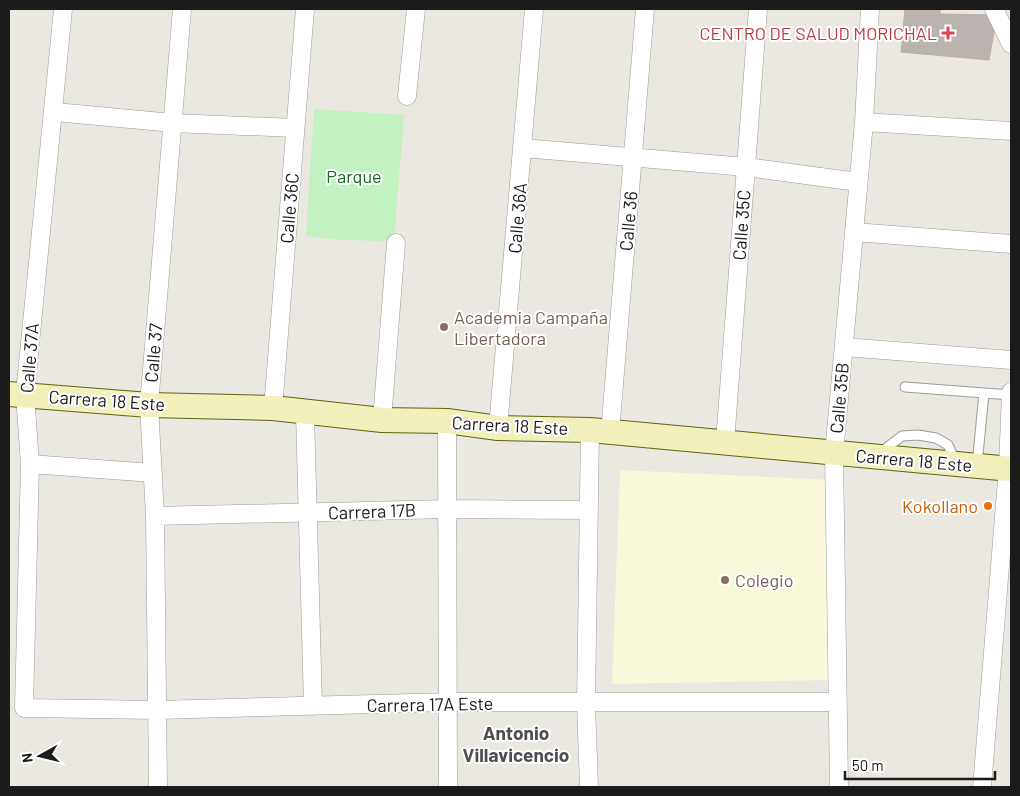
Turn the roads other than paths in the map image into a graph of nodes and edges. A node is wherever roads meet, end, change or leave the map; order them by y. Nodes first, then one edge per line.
1 (63, 9) edge
2 (182, 9) edge
3 (305, 9) edge
4 (416, 9) edge
5 (534, 9) edge
6 (645, 9) edge
7 (758, 9) edge
8 (870, 9) edge
9 (994, 9) edge
10 (1011, 44) edge
11 (407, 96) dead end
12 (54, 112) junction
13 (864, 122) junction
14 (173, 123) junction
15 (295, 128) junction
16 (1011, 131) edge
17 (523, 148) junction
18 (633, 158) junction
19 (746, 167) junction
20 (858, 182) junction
21 (854, 232) junction
22 (396, 243) dead end
23 (1011, 244) edge
24 (844, 347) junction
25 (1011, 360) edge
26 (905, 386) dead end
27 (984, 393) junction
28 (1011, 393) edge
29 (17, 394) edge
30 (149, 405) junction
31 (273, 408) junction
32 (305, 413) junction
33 (382, 420) junction
34 (447, 421) junction
35 (498, 428) junction
36 (600, 431) junction
37 (725, 442) junction
38 (834, 454) junction
39 (30, 464) junction
40 (967, 464) junction
41 (1010, 469) edge
42 (153, 473) junction
43 (448, 509) junction
44 (589, 510) junction
45 (309, 513) junction
46 (155, 516) junction
47 (449, 702) junction
48 (836, 702) junction
49 (586, 704) junction
50 (313, 706) junction
51 (24, 708) joint
52 (158, 710) junction
53 (158, 787) edge
54 (448, 787) edge
55 (589, 787) edge
56 (839, 787) edge
57 (982, 787) edge

1 - 12 street, Calle 37A
2 - 14 street, Calle 37
3 - 15 street, Calle 36C
4 - 11 street
5 - 17 street, Calle 36A
6 - 18 street, Calle 36
7 - 19 street, Calle 35C
8 - 13 street, Calle 35B
9 - 10 street
12 - 14 street
12 - 29 street, Calle 37A
13 - 16 street
13 - 20 street, Calle 35B
14 - 15 street
14 - 30 street, Calle 37
15 - 31 street, Calle 36C
17 - 18 street
17 - 35 street, Calle 36A
18 - 19 street
18 - 36 street, Calle 36
19 - 20 street
19 - 37 street, Calle 35C
20 - 21 street, Calle 35B
21 - 23 street
21 - 24 street, Calle 35B
22 - 33 street
24 - 25 street
24 - 38 street, Calle 35B
26 - 27 lane
27 - 28 lane
27 - 40 lane
28 - 41 street
29 - 30 street, Carrera 18 Este
29 - 39 street, Calle 37A
30 - 31 street, Carrera 18 Este
30 - 42 street, Calle 37
31 - 32 street, Carrera 18 Este
32 - 33 street, Carrera 18 Este
32 - 45 street
33 - 34 street, Carrera 18 Este
34 - 35 street, Carrera 18 Este
34 - 43 street
35 - 36 street, Carrera 18 Este
36 - 37 street, Carrera 18 Este
36 - 44 street, Calle 36
37 - 38 street, Carrera 18 Este
38 - 40 street, Carrera 18 Este
38 - 48 street, Calle 35B
39 - 42 street
39 - 51 street, Calle 37A
40 - 41 street, Carrera 18 Este
41 - 57 street
42 - 46 street, Calle 37
43 - 44 street, Carrera 17B
43 - 45 street, Carrera 17B
43 - 47 street
44 - 49 street, Calle 36
45 - 46 street, Carrera 17B
45 - 50 street
46 - 52 street, Calle 37
47 - 49 street, Carrera 17A Este
47 - 50 street, Carrera 17A Este
47 - 54 street
48 - 49 street, Carrera 17A Este
48 - 56 street, Calle 35B
49 - 55 street, Calle 36
50 - 52 street, Carrera 17A Este
51 - 52 street, Carrera 17A Este
52 - 53 street, Calle 37

